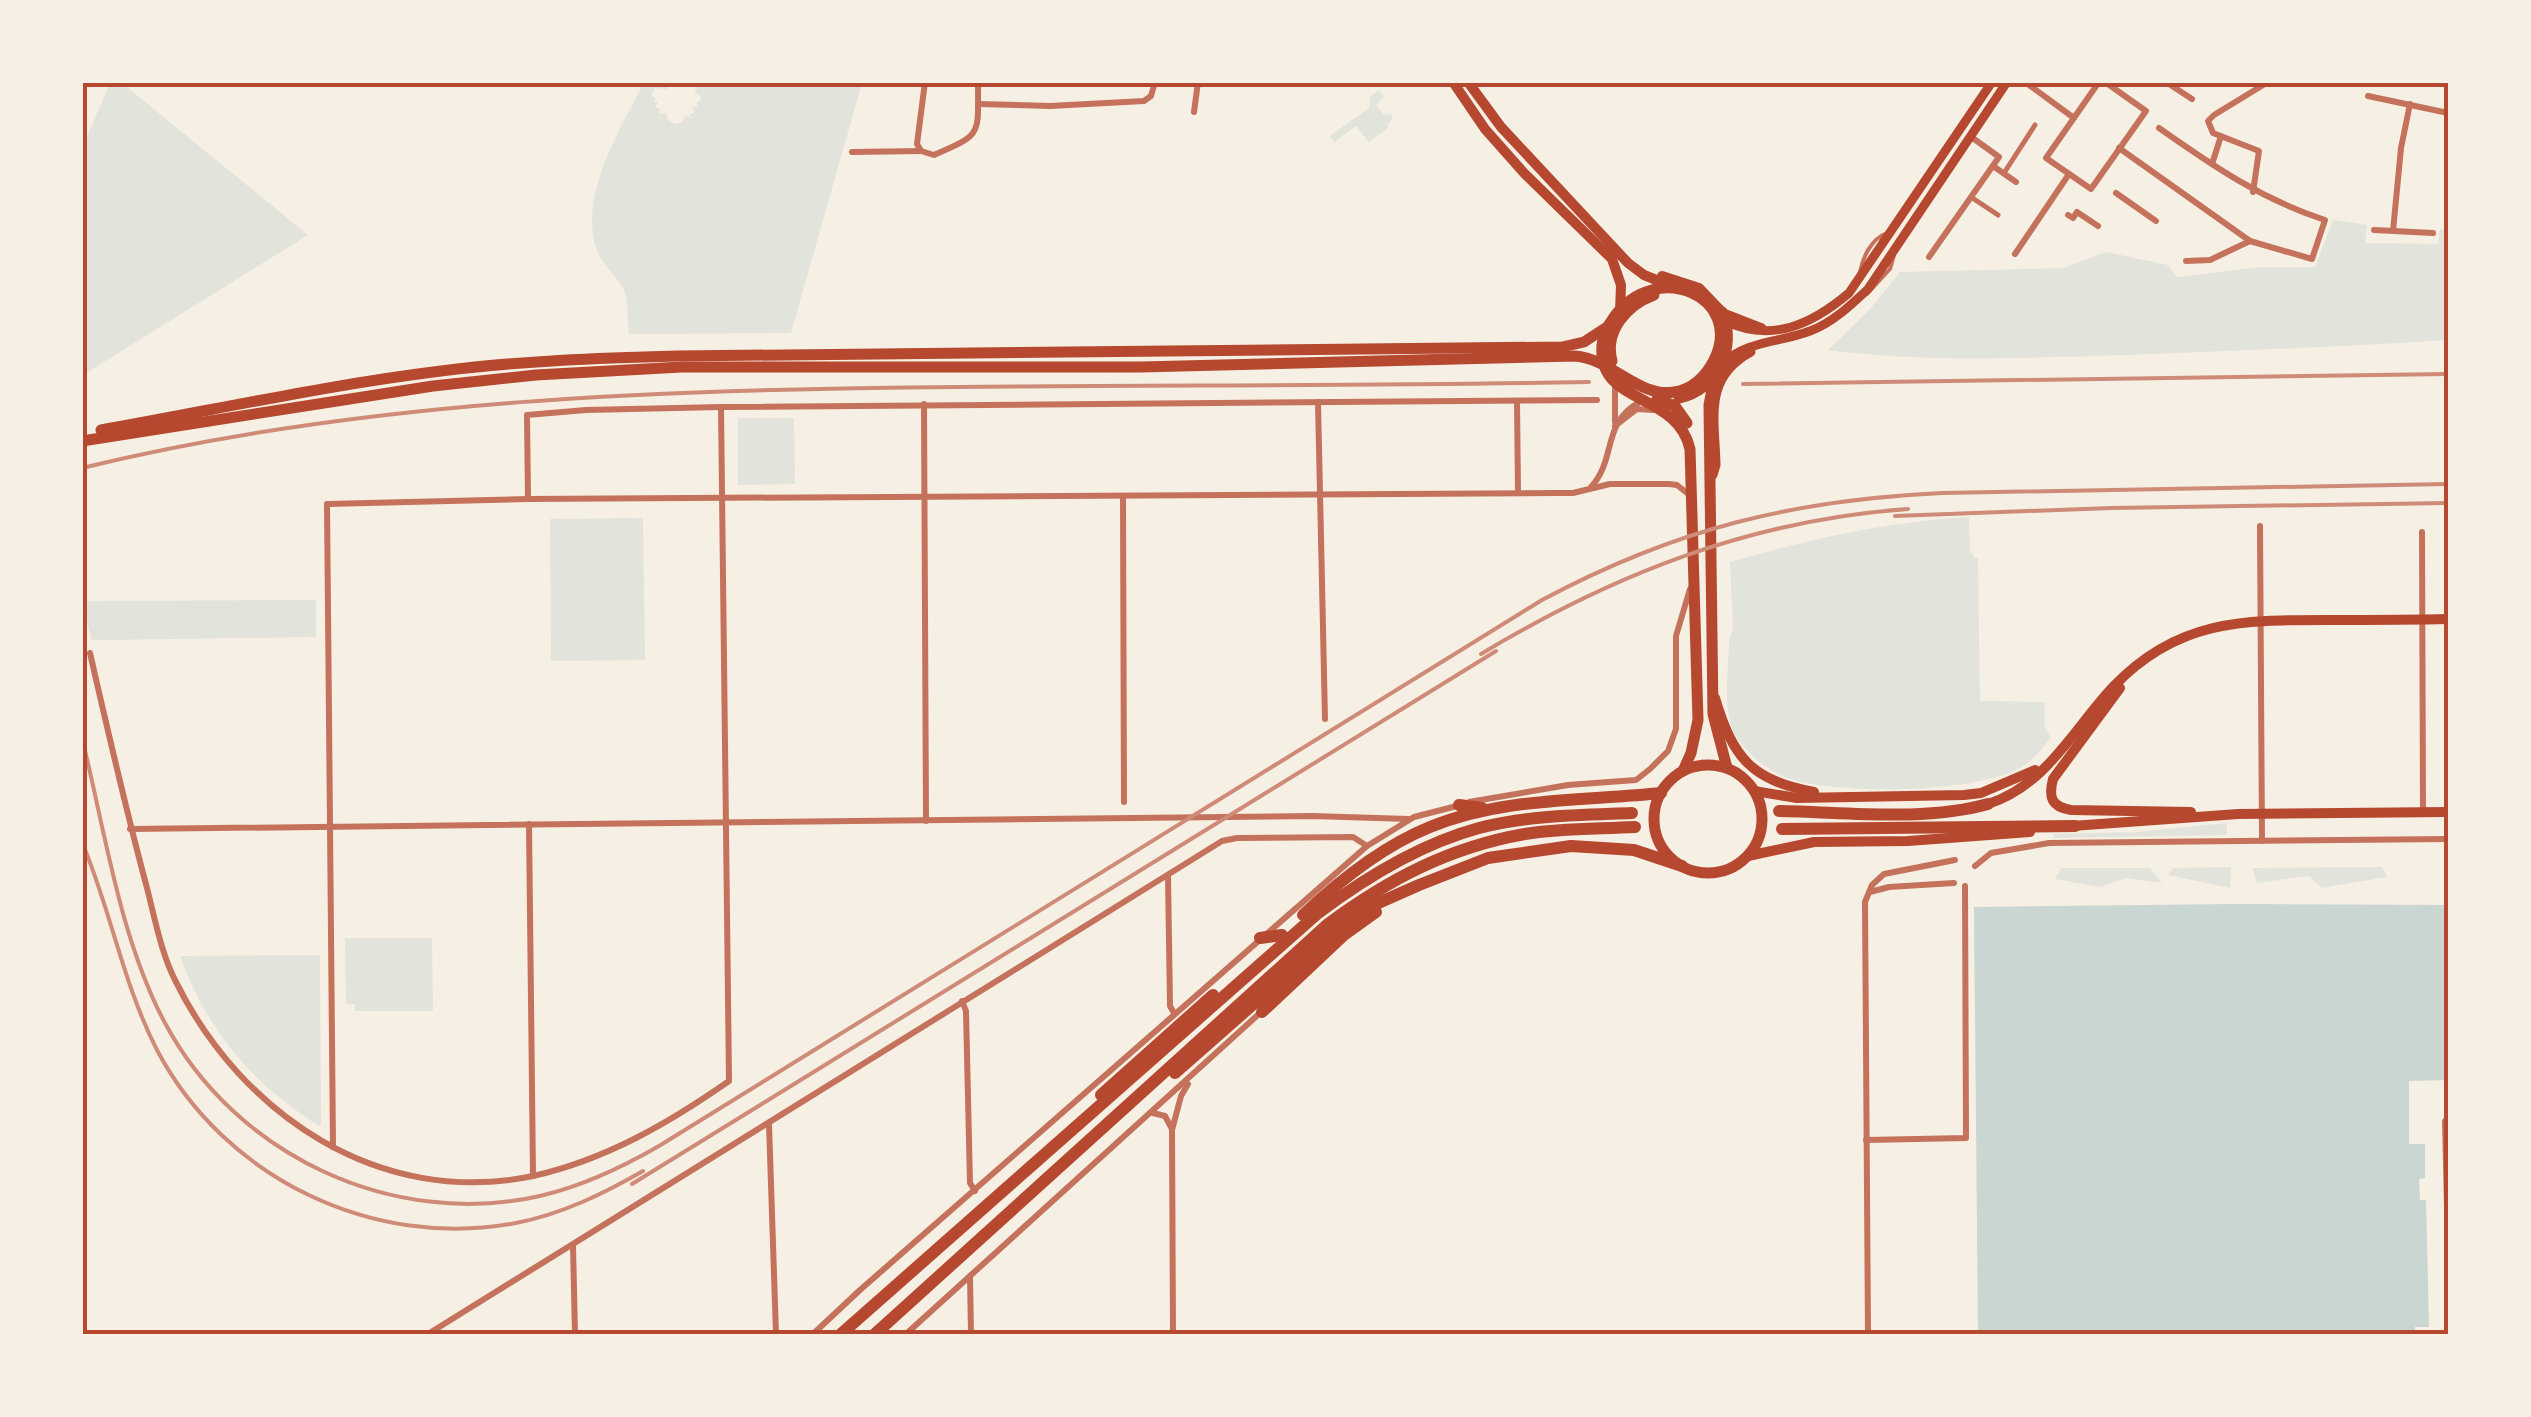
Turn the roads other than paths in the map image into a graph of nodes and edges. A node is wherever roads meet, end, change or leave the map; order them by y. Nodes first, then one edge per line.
1 (926, 82) edge
2 (978, 82) edge
3 (1198, 82) edge
4 (1453, 82) edge
5 (1992, 82) edge
6 (2007, 82) edge
7 (2025, 82) edge
8 (2102, 82) edge
9 (2166, 82) edge
10 (2268, 82) edge
11 (1155, 86) edge
12 (1473, 86) edge
13 (2368, 96) dead end
14 (2192, 99) dead end
15 (978, 104) junction
16 (2410, 104) junction
17 (2448, 111) edge
18 (1194, 112) dead end
19 (2074, 118) junction
20 (2035, 125) dead end
21 (2159, 128) dead end
22 (1970, 136) junction
23 (2222, 136) junction
24 (2120, 148) junction
25 (922, 151) junction
26 (852, 152) dead end
27 (2212, 164) junction
28 (1993, 166) junction
29 (2004, 173) junction
30 (2069, 174) junction
31 (2016, 182) dead end
32 (2252, 192) junction
33 (2116, 193) dead end
34 (1971, 197) junction
35 (1998, 215) dead end
36 (2068, 215) dead end
37 (2156, 221) dead end
38 (2098, 226) dead end
39 (2374, 230) dead end
40 (2392, 231) junction
41 (2433, 233) dead end
42 (1585, 234) junction
43 (2250, 240) junction
44 (2015, 254) dead end
45 (1929, 257) dead end
46 (2186, 261) dead end
47 (1675, 284) junction
48 (1620, 308) junction
49 (1722, 317) junction
50 (1611, 327) junction
51 (1718, 369) junction
52 (1612, 372) junction
53 (1705, 385) junction
54 (1597, 400) dead end
55 (1651, 401) junction
56 (1318, 402) junction
57 (1517, 402) junction
58 (924, 404) junction
59 (721, 406) junction
60 (1619, 417) junction
61 (82, 438) edge
62 (1711, 480) junction
63 (1590, 488) junction
64 (1692, 492) junction
65 (1518, 493) junction
66 (1320, 496) junction
67 (1123, 498) junction
68 (528, 499) junction
69 (723, 499) junction
70 (925, 499) junction
71 (2260, 526) dead end
72 (2422, 532) dead end
73 (1692, 579) junction
74 (2261, 620) junction
75 (2420, 620) junction
76 (2448, 620) edge
77 (90, 653) dead end
78 (2137, 666) junction
79 (1714, 697) junction
80 (1324, 719) dead end
81 (2050, 763) junction
82 (1726, 768) junction
83 (1682, 772) junction
84 (1754, 791) junction
85 (1661, 793) junction
86 (1840, 796) junction
87 (1124, 802) dead end
88 (1988, 804) joint
89 (1459, 805) junction
90 (1490, 810) junction
91 (1780, 812) dead end
92 (2423, 812) junction
93 (2448, 812) edge
94 (2232, 814) junction
95 (2263, 814) junction
96 (1410, 819) junction
97 (926, 821) junction
98 (725, 823) junction
99 (529, 824) junction
100 (2075, 826) junction
101 (330, 827) junction
102 (130, 829) junction
103 (1782, 829) dead end
104 (2448, 838) edge
105 (2262, 841) junction
106 (1367, 846) junction
107 (1748, 856) junction
108 (1955, 860) dead end
109 (1682, 866) junction
110 (1975, 866) dead end
111 (1168, 875) junction
112 (1954, 882) dead end
113 (1419, 884) junction
114 (1965, 886) dead end
115 (1869, 892) junction
116 (1282, 935) junction
117 (1260, 938) junction
118 (962, 1002) junction
119 (1262, 1012) joint
120 (1174, 1013) junction
121 (1192, 1077) junction
122 (1150, 1113) junction
123 (2447, 1119) edge
124 (770, 1123) junction
125 (1172, 1130) junction
126 (1866, 1140) junction
127 (333, 1148) junction
128 (1052, 1148) junction
129 (1065, 1164) junction
130 (532, 1176) junction
131 (2448, 1180) edge
132 (975, 1191) junction
133 (572, 1244) junction
134 (2448, 1251) edge
135 (970, 1277) junction
136 (428, 1334) edge
137 (574, 1334) edge
138 (776, 1334) edge
139 (813, 1334) edge
140 (841, 1334) edge
141 (875, 1334) edge
142 (906, 1334) edge
143 (971, 1334) edge
144 (1173, 1334) edge
145 (1868, 1334) edge

1 - 25 street
2 - 15 street
3 - 18 street
4 - 42 main road
5 - 49 main road
6 - 22 main road
7 - 19 street
8 - 19 street
8 - 24 street
9 - 14 street
10 - 23 street
11 - 15 street
12 - 47 main road
13 - 16 street
15 - 25 street
16 - 17 street
16 - 40 street
19 - 30 street
20 - 29 street
21 - 27 street
22 - 28 street
22 - 51 main road
23 - 27 street
23 - 32 street
24 - 30 street
24 - 43 street
25 - 26 street
27 - 32 street
28 - 29 street
28 - 34 street
29 - 31 street
30 - 44 street
32 - 43 street
33 - 37 street
34 - 35 street
34 - 45 street
36 - 38 street
39 - 40 street
40 - 41 street
42 - 48 main road
42 - 50 main road
43 - 46 street
47 - 48 highway
47 - 49 highway
47 - 49 main road
48 - 50 highway
49 - 50 highway
49 - 51 highway
50 - 52 highway
50 - 61 highway
51 - 52 highway
51 - 53 highway
51 - 62 highway
52 - 55 highway
52 - 60 street
52 - 61 highway
53 - 55 highway
53 - 62 highway
54 - 57 street
55 - 60 street
55 - 64 highway
56 - 57 street
56 - 58 street
56 - 66 street
57 - 65 street
58 - 59 street
58 - 70 street
59 - 68 street
59 - 69 street
60 - 63 street
60 - 64 street
62 - 79 highway
63 - 64 street
63 - 65 street
64 - 73 highway
65 - 66 street
66 - 67 street
66 - 80 street
67 - 70 street
67 - 87 street
68 - 69 street
68 - 101 street
69 - 70 street
69 - 98 street
70 - 97 street
71 - 74 street
72 - 75 street
73 - 83 highway
73 - 89 street
74 - 75 main road
74 - 78 main road
74 - 95 street
75 - 76 main road
75 - 92 street
77 - 102 street
78 - 81 main road
78 - 94 main road
79 - 82 highway
79 - 86 main road
81 - 86 main road
81 - 88 main road
82 - 83 highway
82 - 84 highway
83 - 85 highway
84 - 86 main road
84 - 107 highway
85 - 90 highway
85 - 109 highway
88 - 91 highway
89 - 90 highway
89 - 96 street
90 - 116 highway
92 - 93 main road
92 - 95 main road
94 - 95 main road
94 - 100 main road
95 - 105 street
96 - 97 street
96 - 106 street
97 - 98 street
98 - 99 street
98 - 130 street
99 - 101 street
99 - 130 street
100 - 103 highway
100 - 107 main road
101 - 102 street
101 - 127 street
102 - 127 street
104 - 105 street
105 - 110 street
106 - 111 street
106 - 117 street
107 - 109 highway
108 - 115 street
109 - 113 highway
111 - 118 street
111 - 120 street
112 - 115 street
113 - 119 highway
113 - 129 highway
114 - 126 street
115 - 126 street
116 - 117 highway
116 - 128 highway
117 - 120 street
118 - 124 street
118 - 132 street
119 - 121 street
120 - 132 street
121 - 122 street
121 - 125 street
122 - 125 street
122 - 135 street
123 - 131 street
124 - 133 street
124 - 138 street
125 - 144 street
126 - 145 street
127 - 130 street
128 - 129 highway
128 - 140 highway
129 - 141 highway
131 - 134 street
132 - 139 street
133 - 136 street
133 - 137 street
135 - 142 street
135 - 143 street

